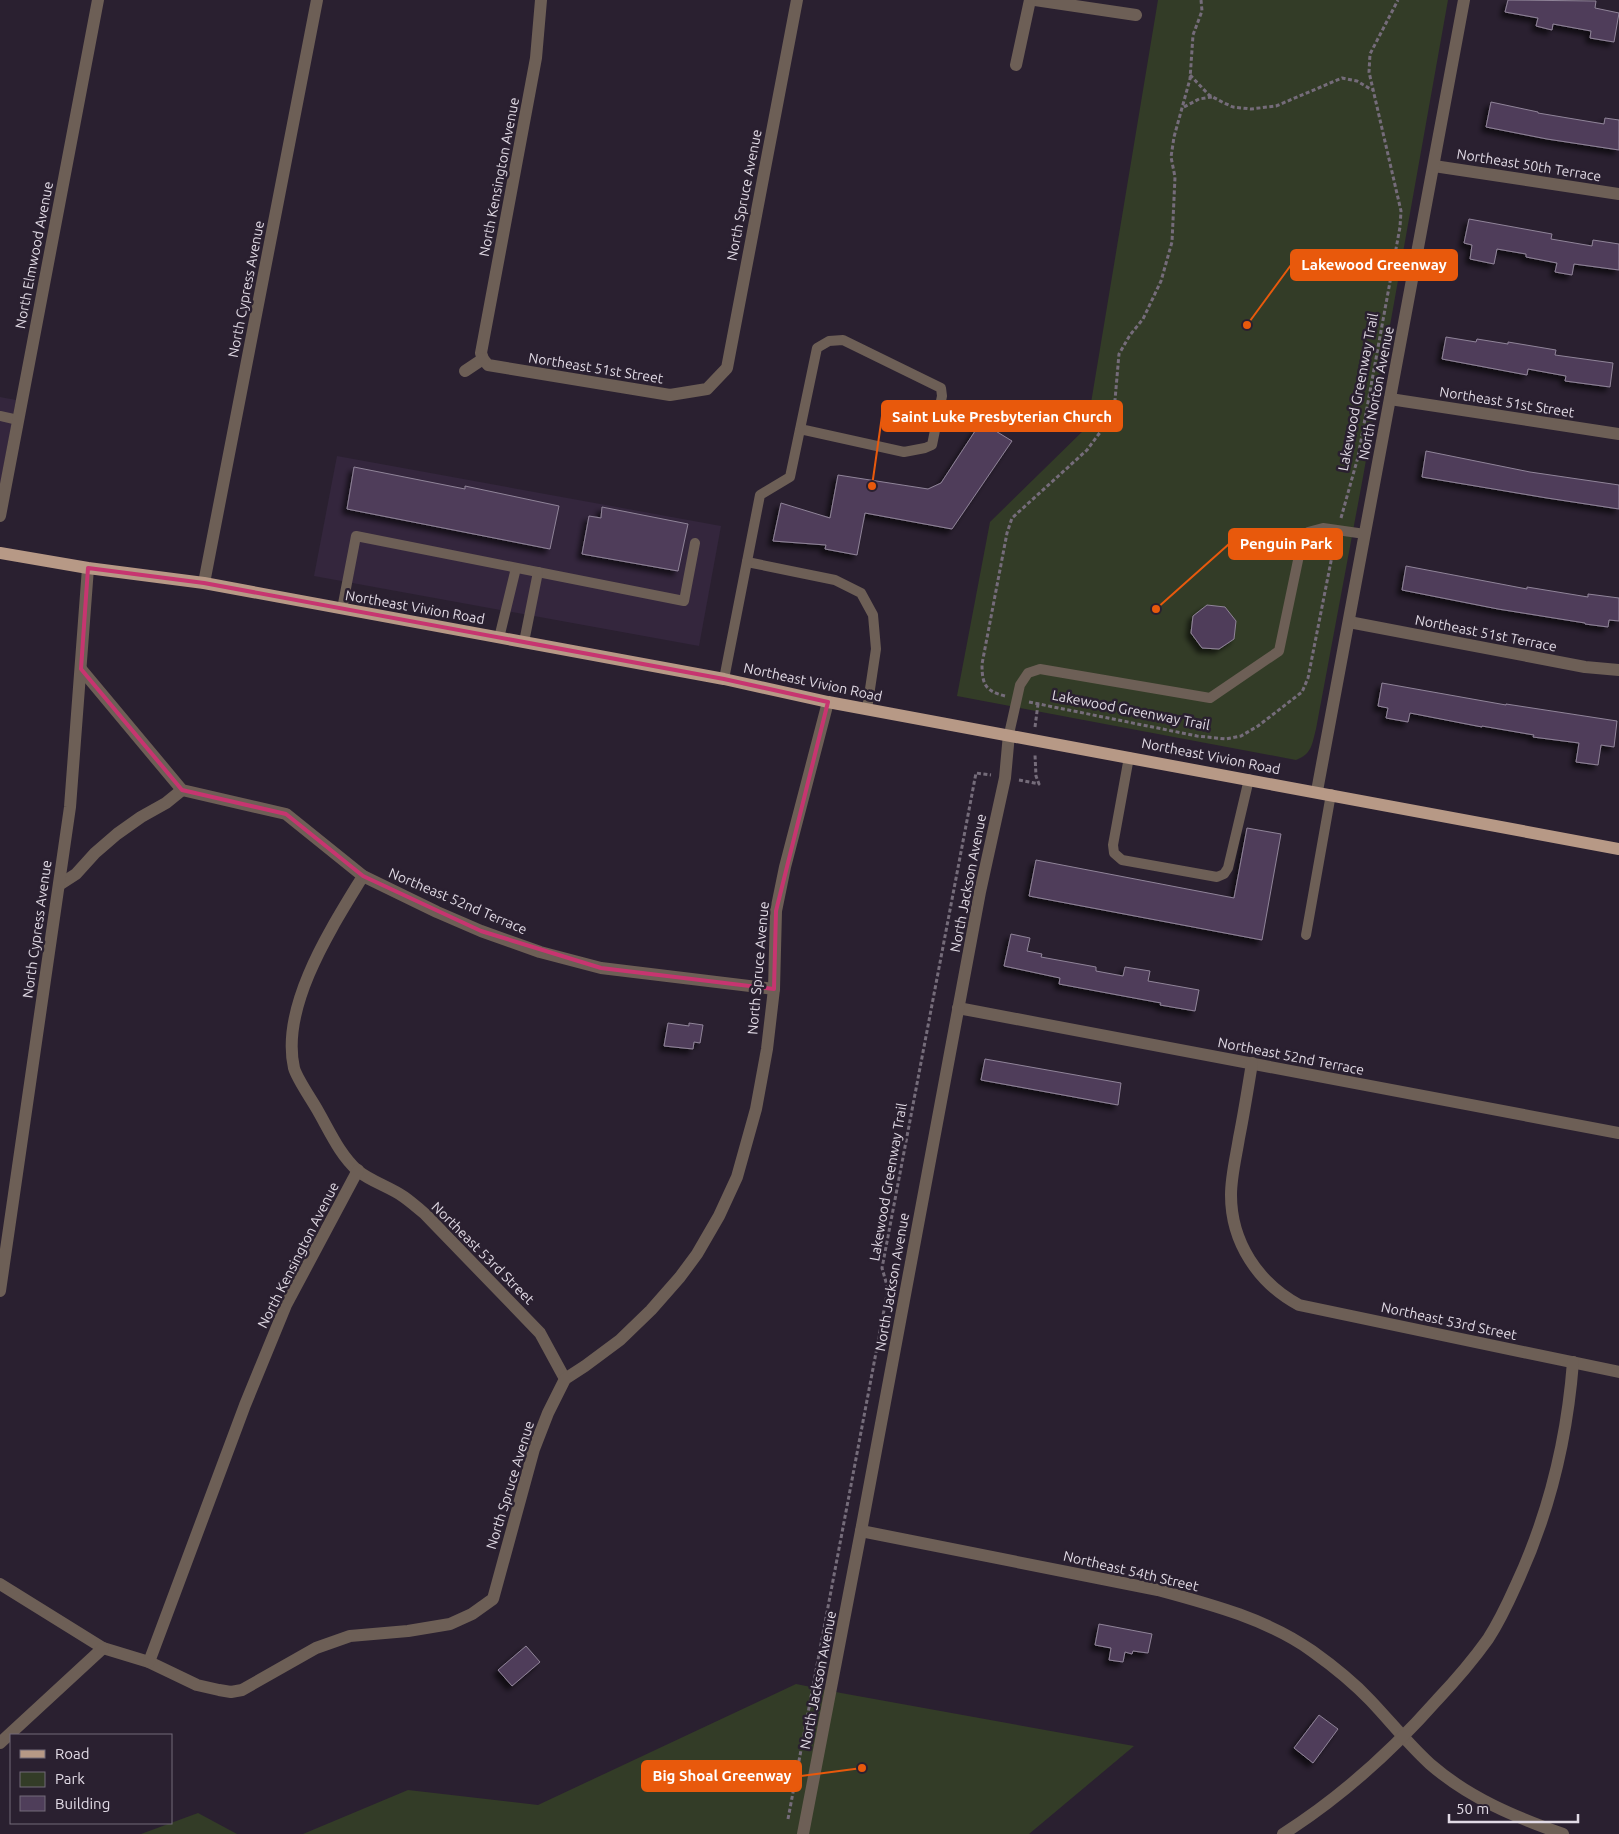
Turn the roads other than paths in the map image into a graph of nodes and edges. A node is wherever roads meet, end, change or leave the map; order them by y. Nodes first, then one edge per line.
1 (98, 0) edge
2 (318, 0) edge
3 (541, 0) edge
4 (797, 0) edge
5 (1030, 0) edge
6 (1036, 0) edge
7 (1464, 0) edge
8 (1136, 16) dead end
9 (1016, 65) dead end
10 (1434, 166) junction
11 (1619, 194) edge
12 (483, 360) junction
13 (465, 371) dead end
14 (707, 389) joint
15 (1390, 399) junction
16 (0, 416) edge
17 (18, 420) junction
18 (800, 428) junction
19 (1619, 434) edge
20 (0, 516) edge
21 (1365, 534) junction
22 (695, 543) dead end
23 (0, 552) edge
24 (747, 562) junction
25 (88, 568) junction
26 (516, 568) junction
27 (538, 572) junction
28 (204, 583) junction
29 (342, 609) junction
30 (1349, 622) junction
31 (499, 638) junction
32 (524, 642) junction
33 (81, 669) junction
34 (1619, 670) edge
35 (724, 679) junction
36 (828, 702) junction
37 (867, 709) junction
38 (1009, 734) junction
39 (1129, 756) junction
40 (1249, 779) junction
41 (182, 790) junction
42 (1317, 791) junction
43 (1331, 794) junction
44 (1619, 849) edge
45 (363, 876) junction
46 (59, 884) junction
47 (1306, 935) dead end
48 (774, 989) junction
49 (958, 1008) junction
50 (1252, 1063) junction
51 (1619, 1133) edge
52 (358, 1170) junction
53 (0, 1291) edge
54 (1574, 1362) junction
55 (1619, 1372) edge
56 (565, 1379) junction
57 (862, 1531) junction
58 (0, 1584) edge
59 (104, 1648) junction
60 (149, 1662) junction
61 (1403, 1738) junction
62 (0, 1742) edge
63 (803, 1834) edge
64 (1283, 1834) edge
65 (1563, 1834) edge

1 - 17 street, North Elmwood Avenue
2 - 28 street, North Cypress Avenue
3 - 12 street, North Kensington Avenue
4 - 14 street, North Spruce Avenue
5 - 9 street
6 - 8 street
7 - 10 street, North Norton Avenue
10 - 11 street, Northeast 50th Terrace
10 - 15 street, North Norton Avenue
12 - 13 street
12 - 14 street, Northeast 51st Street
15 - 19 street, Northeast 51st Street
15 - 21 street, North Norton Avenue
16 - 17 lane
17 - 20 street, North Elmwood Avenue
18 - 18 lane
18 - 24 lane
21 - 30 street, North Norton Avenue
21 - 38 lane
22 - 27 lane
23 - 25 main road, Northeast Vivion Road
24 - 35 lane
24 - 37 lane
25 - 28 main road, Northeast Vivion Road
25 - 33 street, North Cypress Avenue
26 - 27 lane
26 - 29 lane
26 - 31 lane
27 - 32 lane
28 - 29 main road, Northeast Vivion Road
29 - 31 main road, Northeast Vivion Road
30 - 34 street, Northeast 51st Terrace
30 - 42 street, North Norton Avenue
31 - 32 main road, Northeast Vivion Road
32 - 35 main road, Northeast Vivion Road
33 - 41 street
33 - 46 street, North Cypress Avenue
35 - 36 main road, Northeast Vivion Road
36 - 37 main road, Northeast Vivion Road
36 - 48 street, North Spruce Avenue
37 - 38 main road, Northeast Vivion Road
38 - 39 main road, Northeast Vivion Road
38 - 49 street, North Jackson Avenue
39 - 40 main road, Northeast Vivion Road
39 - 40 lane
40 - 42 main road, Northeast Vivion Road
41 - 45 street, Northeast 52nd Terrace
41 - 46 street
42 - 43 main road, Northeast Vivion Road
43 - 44 main road, Northeast Vivion Road
43 - 47 lane
45 - 48 street, Northeast 52nd Terrace
45 - 52 street
46 - 53 street, North Cypress Avenue
48 - 56 street, North Spruce Avenue
49 - 50 street, Northeast 52nd Terrace
49 - 57 street, North Jackson Avenue
50 - 51 street, Northeast 52nd Terrace
50 - 54 street, Northeast 53rd Street
52 - 56 street, Northeast 53rd Street
52 - 60 street, North Kensington Avenue
54 - 55 street, Northeast 53rd Street
54 - 61 street
56 - 60 street, North Spruce Avenue
57 - 61 street, Northeast 54th Street
57 - 63 street, North Jackson Avenue
58 - 59 street
59 - 60 street, North Spruce Avenue
59 - 62 street
61 - 64 street
61 - 65 street, Northeast 54th Street

